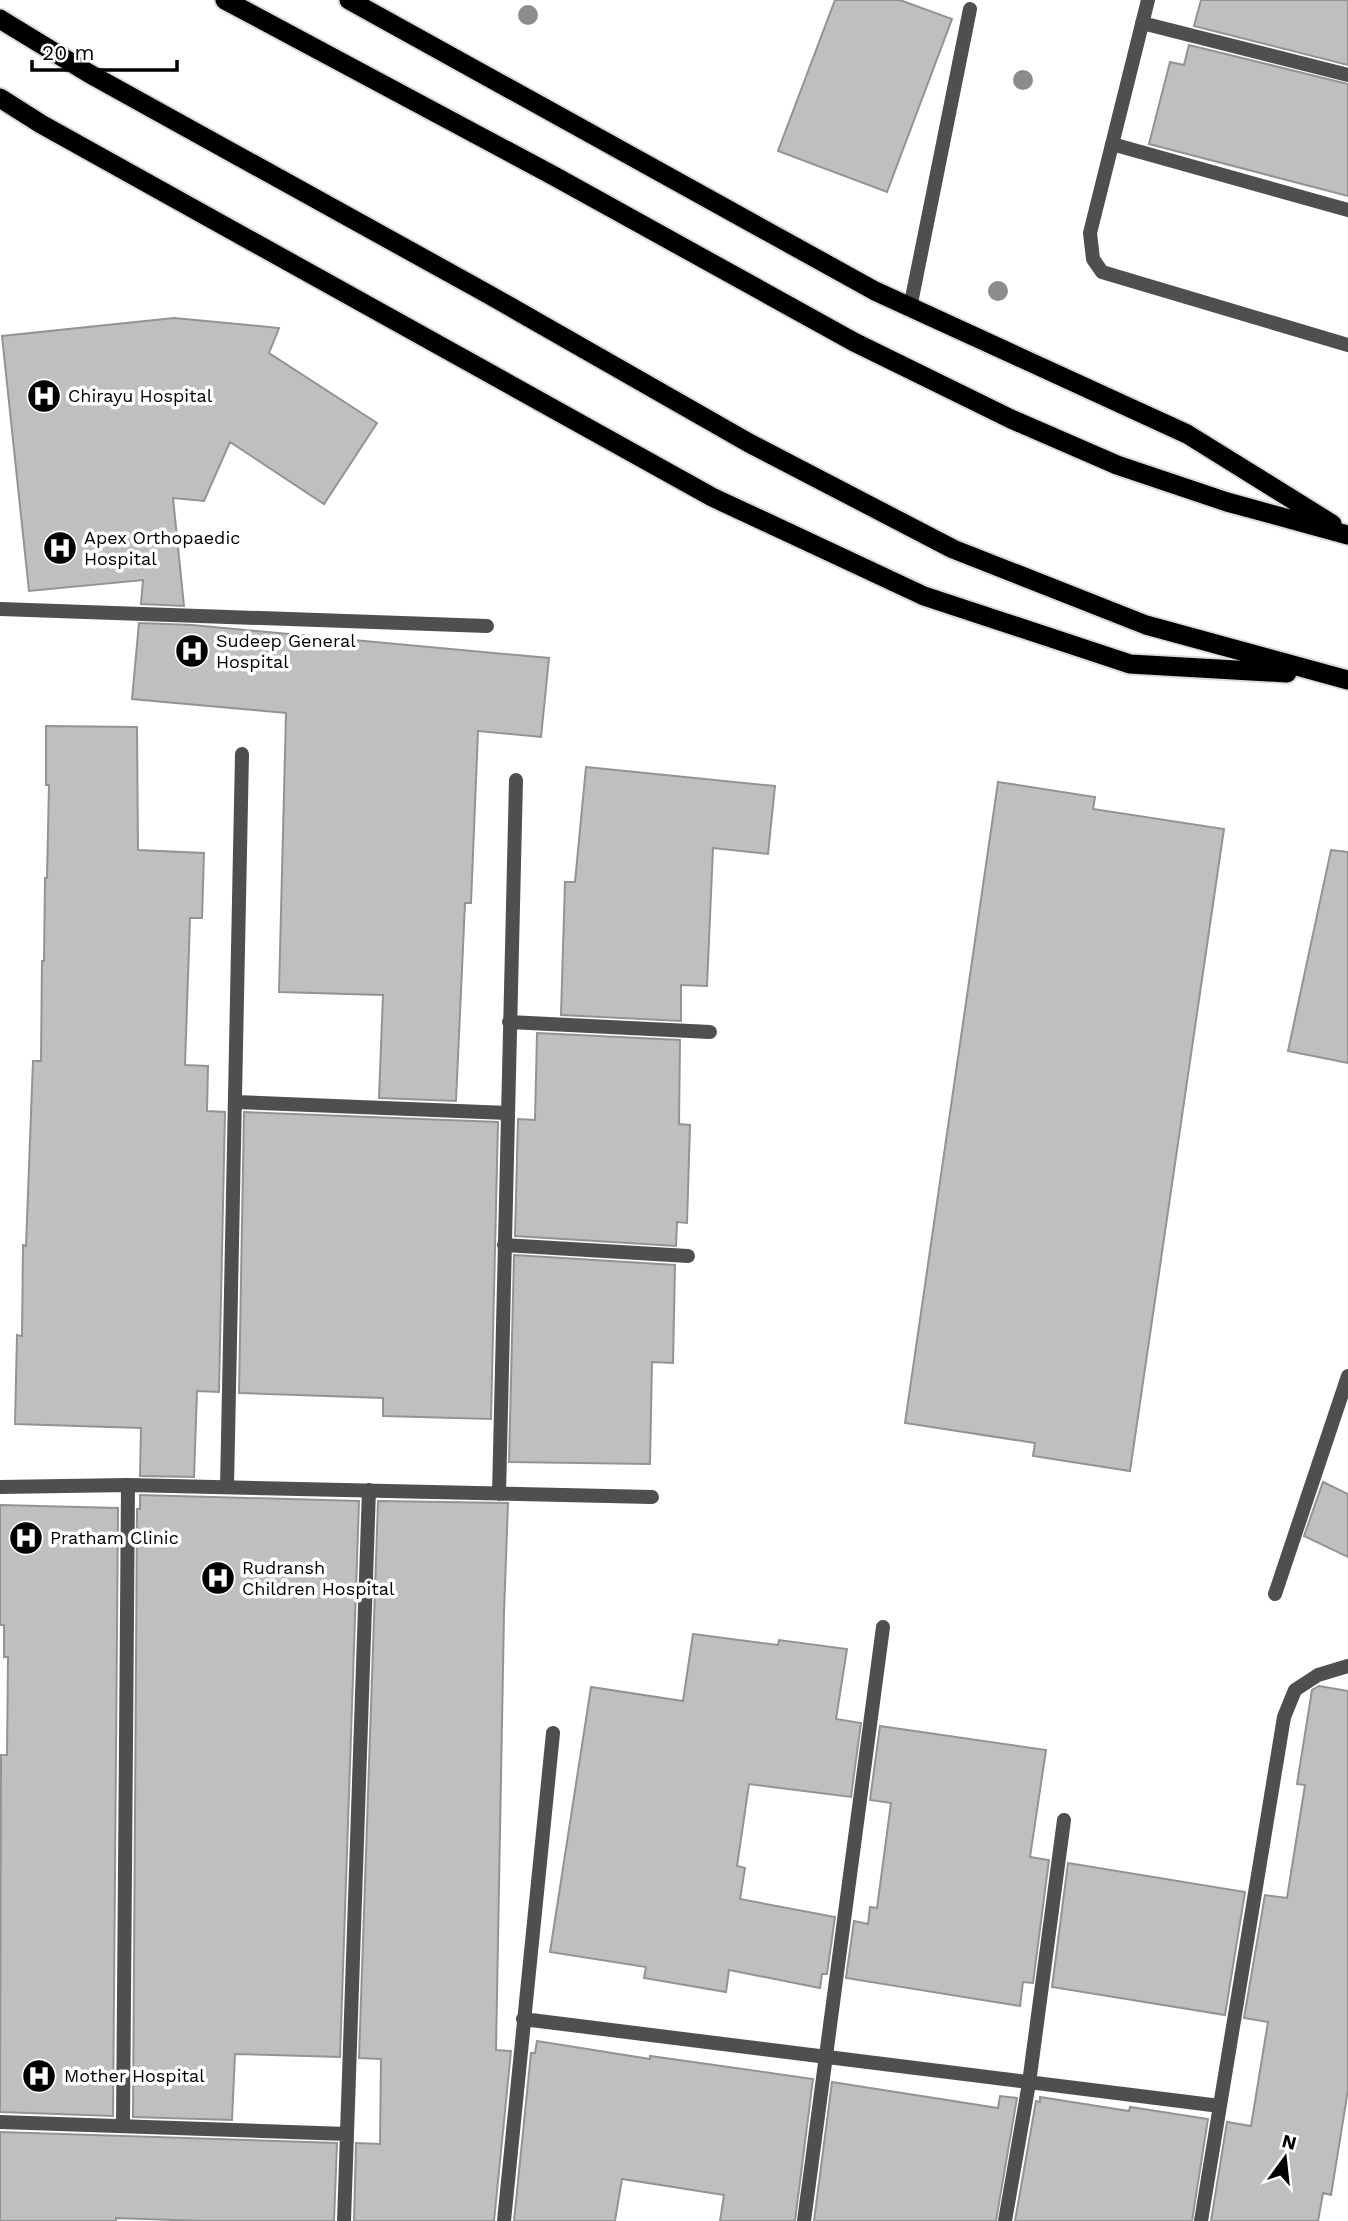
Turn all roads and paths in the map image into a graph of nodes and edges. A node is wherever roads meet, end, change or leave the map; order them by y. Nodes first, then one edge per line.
1 (225, 0) edge
2 (349, 0) edge
3 (1147, 0) edge
4 (970, 9) dead end
5 (0, 19) edge
6 (1142, 23) junction
7 (1348, 75) edge
8 (0, 98) edge
9 (1112, 145) junction
10 (1348, 210) edge
11 (910, 308) junction
12 (1348, 345) edge
13 (1348, 534) edge
14 (0, 608) edge
15 (487, 626) dead end
16 (1326, 676) junction
17 (1348, 680) edge
18 (242, 754) dead end
19 (516, 780) dead end
20 (509, 1022) junction
21 (710, 1031) dead end
22 (235, 1102) junction
23 (508, 1113) junction
24 (504, 1245) junction
25 (688, 1256) dead end
26 (1348, 1376) edge
27 (128, 1485) junction
28 (0, 1487) edge
29 (227, 1487) junction
30 (369, 1490) junction
31 (499, 1494) junction
32 (652, 1497) dead end
33 (1275, 1594) dead end
34 (883, 1627) dead end
35 (1348, 1666) edge
36 (553, 1733) dead end
37 (1064, 1820) dead end
38 (523, 2019) junction
39 (825, 2056) junction
40 (1029, 2083) junction
41 (1220, 2106) junction
42 (0, 2122) edge
43 (123, 2125) junction
44 (347, 2134) junction
45 (344, 2221) edge
46 (504, 2221) edge
47 (804, 2221) edge
48 (1005, 2221) edge
49 (1201, 2221) edge

1 - 13 highway
2 - 11 highway
3 - 6 street
4 - 11 street
5 - 16 highway
6 - 7 street
6 - 9 street
8 - 16 highway
9 - 10 street
9 - 12 street
11 - 13 highway
14 - 15 street
16 - 17 highway
18 - 22 street
19 - 20 street
20 - 21 street
20 - 23 street
22 - 23 street
22 - 29 street
23 - 24 street
24 - 25 street
24 - 31 street
26 - 33 street
27 - 28 street
27 - 29 street
27 - 43 street
29 - 30 street
30 - 31 street
30 - 44 street
31 - 32 street
34 - 39 street
35 - 41 street
36 - 38 street
37 - 40 street
38 - 39 street
38 - 46 street
39 - 40 street
39 - 47 street
40 - 41 street
40 - 48 street
41 - 49 street
42 - 43 street
43 - 44 street
44 - 45 street

